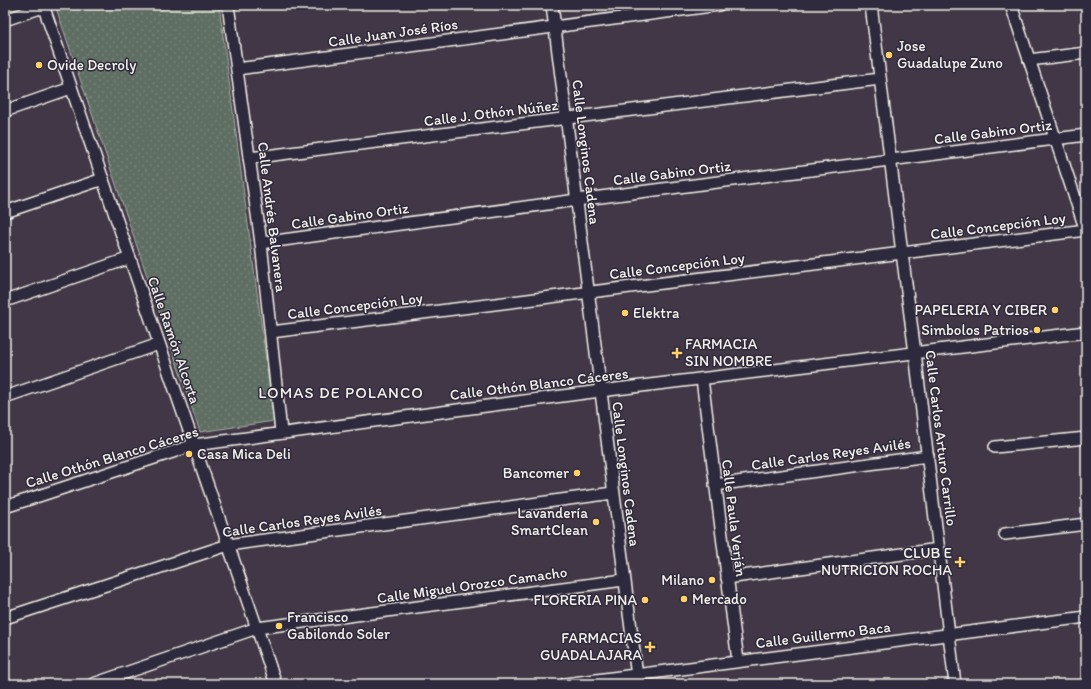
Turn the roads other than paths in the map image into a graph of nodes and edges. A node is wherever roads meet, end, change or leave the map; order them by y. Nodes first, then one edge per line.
1 (228, 5) edge
2 (552, 5) edge
3 (719, 5) edge
4 (871, 5) edge
5 (1010, 5) edge
6 (43, 6) edge
7 (5, 20) edge
8 (555, 26) junction
9 (1086, 53) edge
10 (1029, 60) junction
11 (237, 69) junction
12 (880, 79) junction
13 (71, 88) junction
14 (5, 111) edge
15 (566, 119) junction
16 (1086, 136) edge
17 (1055, 139) junction
18 (250, 158) junction
19 (890, 161) junction
20 (103, 179) junction
21 (577, 200) junction
22 (5, 212) edge
23 (1086, 230) edge
24 (261, 243) junction
25 (902, 253) junction
26 (130, 258) junction
27 (589, 292) junction
28 (5, 301) edge
29 (271, 332) junction
30 (1086, 332) edge
31 (159, 344) junction
32 (915, 353) junction
33 (702, 379) junction
34 (600, 391) junction
35 (5, 397) edge
36 (281, 432) junction
37 (1086, 438) edge
38 (194, 445) junction
39 (995, 447) dead end
40 (928, 456) junction
41 (715, 485) junction
42 (613, 493) junction
43 (5, 507) edge
44 (1086, 524) edge
45 (1005, 534) dead end
46 (228, 545) junction
47 (940, 548) junction
48 (727, 578) junction
49 (624, 580) junction
50 (1086, 616) edge
51 (5, 618) edge
52 (257, 628) junction
53 (949, 634) junction
54 (738, 661) junction
55 (637, 679) edge
56 (93, 684) edge
57 (276, 684) edge
58 (565, 684) edge
59 (955, 684) edge

1 - 11 street, Calle Andrés Balvanera
2 - 8 street, Calle Longinos Cadena
3 - 8 street, Calle Juan José Ríos
4 - 12 street, Calle Carlos Arturo Carrillo
5 - 10 street
6 - 7 street
6 - 13 street, Calle Ramón Alcorta
8 - 11 street, Calle Juan José Ríos
8 - 15 street, Calle Longinos Cadena
9 - 10 street
10 - 17 street
11 - 18 street, Calle Andrés Balvanera
12 - 15 street, Calle J. Othón Núñez
12 - 19 street, Calle Carlos Arturo Carrillo
13 - 14 street
13 - 20 street, Calle Ramón Alcorta
15 - 18 street, Calle J. Othón Núñez
15 - 21 street, Calle Longinos Cadena
16 - 17 street, Calle Gabino Ortiz
17 - 19 street, Calle Gabino Ortiz
17 - 23 street
18 - 24 street, Calle Andrés Balvanera
19 - 21 street, Calle Gabino Ortiz
19 - 25 street, Calle Carlos Arturo Carrillo
20 - 22 street
20 - 26 street, Calle Ramón Alcorta
21 - 24 street, Calle Gabino Ortiz
21 - 27 street, Calle Longinos Cadena
23 - 25 street, Calle Concepción Loy
24 - 29 street, Calle Andrés Balvanera
25 - 27 street, Calle Concepción Loy
25 - 32 street, Calle Carlos Arturo Carrillo
26 - 28 street
26 - 31 street, Calle Ramón Alcorta
27 - 29 street, Calle Concepción Loy
27 - 34 street, Calle Longinos Cadena
29 - 36 street, Calle Andrés Balvanera
30 - 32 street, Calle Othón Blanco Cáceres
31 - 35 street
31 - 38 street, Calle Ramón Alcorta
32 - 33 street, Calle Othón Blanco Cáceres
32 - 40 street, Calle Carlos Arturo Carrillo
33 - 34 street, Calle Othón Blanco Cáceres
33 - 41 street, Calle Paula Verján
34 - 36 street, Calle Othón Blanco Cáceres
34 - 42 street, Calle Longinos Cadena
36 - 38 street, Calle Othón Blanco Cáceres
37 - 39 street
38 - 43 street, Calle Othón Blanco Cáceres
38 - 46 street, Calle Ramón Alcorta
40 - 41 street, Calle Carlos Reyes Avilés
40 - 47 street, Calle Carlos Arturo Carrillo
41 - 48 street, Calle Paula Verján
42 - 46 street, Calle Carlos Reyes Avilés
42 - 49 street, Calle Longinos Cadena
44 - 45 street
46 - 51 street, Calle Carlos Reyes Avilés
46 - 52 street, Calle Ramón Alcorta
47 - 48 street
47 - 53 street, Calle Carlos Arturo Carrillo
48 - 54 street, Calle Paula Verján
49 - 52 street, Calle Miguel Orozco Camacho
49 - 55 street, Calle Longinos Cadena
50 - 53 street, Calle Guillermo Baca
52 - 56 street, Calle Miguel Orozco Camacho
52 - 57 street, Calle Ramón Alcorta
53 - 54 street, Calle Guillermo Baca
53 - 59 street, Calle Carlos Arturo Carrillo
54 - 55 street, Calle Guillermo Baca
55 - 58 street, Calle Guillermo Baca

